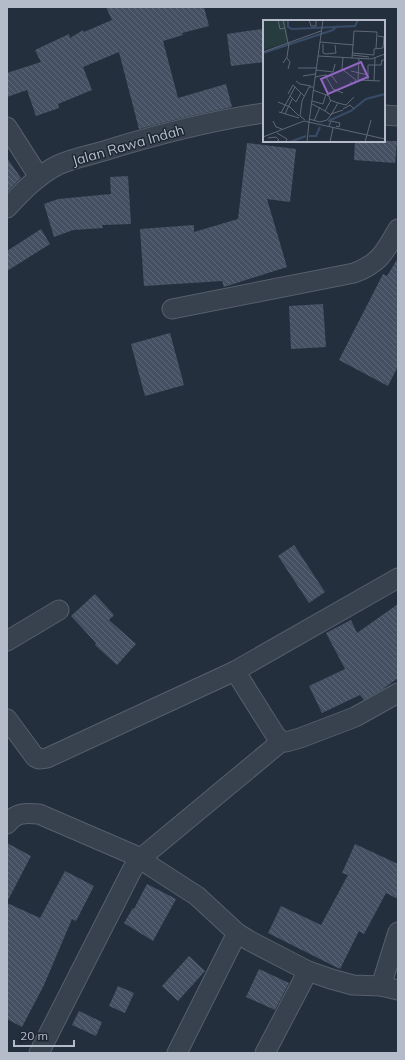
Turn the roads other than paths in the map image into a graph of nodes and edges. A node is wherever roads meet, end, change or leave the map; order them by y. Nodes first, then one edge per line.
1 (263, 113) edge
2 (385, 115) edge
3 (398, 116) edge
4 (7, 127) edge
5 (39, 177) junction
6 (7, 208) edge
7 (398, 229) edge
8 (172, 309) dead end
9 (398, 578) edge
10 (59, 610) dead end
11 (7, 641) edge
12 (235, 671) junction
13 (398, 693) edge
14 (7, 719) edge
15 (282, 741) junction
16 (7, 824) edge
17 (141, 858) junction
18 (398, 932) edge
19 (237, 933) junction
20 (308, 971) junction
21 (389, 988) edge
22 (39, 1053) edge
23 (177, 1053) edge
24 (265, 1053) edge

1 - 5 street, Jalan Rawa Indah
2 - 3 street
4 - 5 street
5 - 6 street, Jalan Rawa Indah
7 - 8 street
9 - 12 street
10 - 11 street
12 - 14 street
12 - 15 street
13 - 15 street
15 - 17 street
16 - 17 street
17 - 19 street
17 - 22 street
18 - 21 street
19 - 20 street
19 - 23 street
20 - 21 street
20 - 24 street

